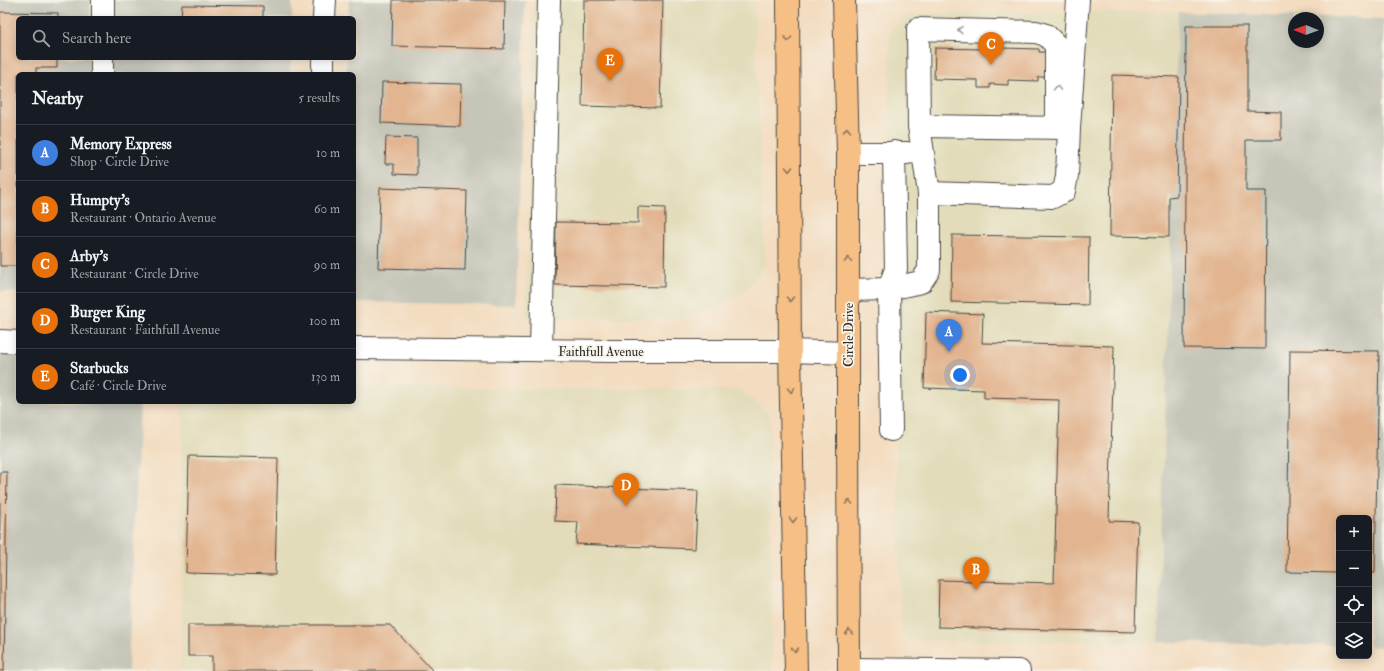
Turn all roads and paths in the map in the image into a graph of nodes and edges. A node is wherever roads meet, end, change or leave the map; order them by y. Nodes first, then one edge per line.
1 (103, 0) edge
2 (325, 0) edge
3 (549, 0) edge
4 (788, 0) edge
5 (844, 0) edge
6 (1078, 0) edge
7 (103, 16) edge
8 (324, 16) edge
9 (102, 60) edge
10 (323, 60) edge
11 (102, 72) edge
12 (323, 72) edge
13 (920, 126) junction
14 (1063, 128) junction
15 (894, 152) junction
16 (848, 153) junction
17 (923, 154) junction
18 (929, 193) junction
19 (848, 290) junction
20 (889, 290) junction
21 (0, 341) edge
22 (16, 342) edge
23 (356, 348) edge
24 (541, 350) junction
25 (790, 351) junction
26 (848, 353) junction
27 (891, 430) dead end
28 (850, 670) edge
29 (796, 671) edge
30 (1019, 671) edge

1 - 7 street
2 - 8 street
3 - 24 street
4 -> 25 highway
16 -> 5 highway, Circle Drive
6 - 14 street
9 - 11 street
10 - 12 street
13 - 14 street
14 -> 13 street
13 - 17 street
14 - 18 street
15 - 16 street
15 - 17 street
15 - 20 street
19 -> 16 highway, Circle Drive
17 - 18 street
18 - 20 street
19 - 20 street
19 - 26 highway, Circle Drive
20 - 27 street
21 - 22 street
23 - 24 street, Faithfull Avenue
24 - 25 street, Faithfull Avenue
25 - 26 street, Faithfull Avenue
25 -> 29 highway
28 -> 26 highway, Circle Drive
28 - 30 street

